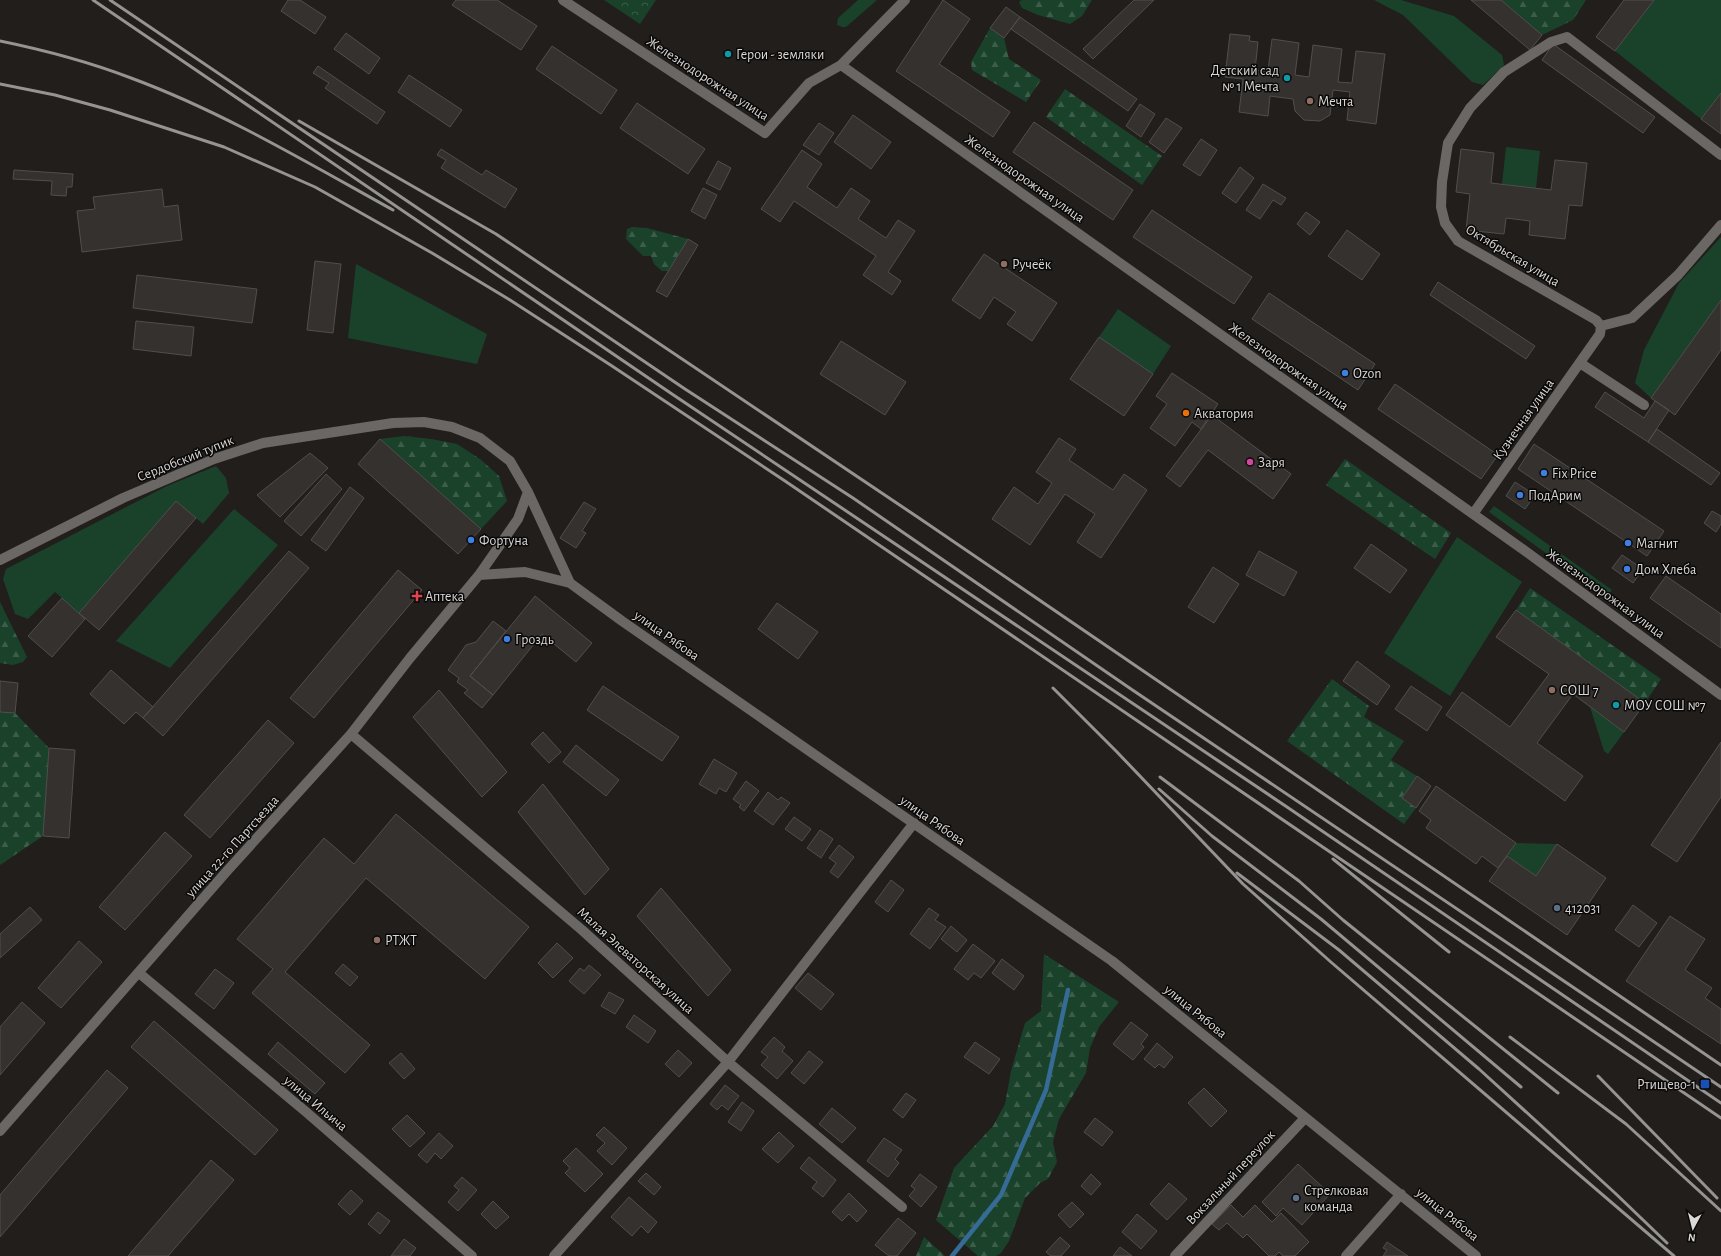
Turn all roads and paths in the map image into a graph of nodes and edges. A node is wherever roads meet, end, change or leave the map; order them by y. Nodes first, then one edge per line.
1 (563, 0) edge
2 (905, 0) edge
3 (841, 65) junction
4 (1721, 155) edge
5 (1721, 224) edge
6 (1601, 326) junction
7 (1580, 363) junction
8 (1644, 405) dead end
9 (393, 423) joint
10 (528, 492) junction
11 (1473, 514) junction
12 (0, 560) edge
13 (479, 575) junction
14 (570, 583) junction
15 (1721, 695) edge
16 (351, 734) junction
17 (914, 824) junction
18 (139, 973) junction
19 (728, 1062) junction
20 (1306, 1118) junction
21 (0, 1131) edge
22 (1401, 1194) junction
23 (902, 1207) dead end
24 (472, 1256) edge
25 (554, 1256) edge
26 (1175, 1256) edge
27 (1346, 1256) edge
28 (1476, 1256) edge

1 - 3 street, Железнодорожная улица
2 - 3 street
3 - 11 street, Железнодорожная улица
4 - 6 street, Октябрьская улица
5 - 6 street
6 - 7 street, Кузнечная улица
7 - 8 street
7 - 11 street, Кузнечная улица
9 - 10 street, улица Рябова
9 - 12 street, Сердобский тупик
10 - 13 street, улица 22-го Партсъезда
10 - 14 street, улица Рябова
11 - 15 street, Железнодорожная улица
13 - 14 street
13 - 16 street, улица 22-го Партсъезда
14 - 17 street, улица Рябова
16 - 18 street, улица 22-го Партсъезда
16 - 19 street, Малая Элеваторская улица
17 - 19 street
17 - 20 street, улица Рябова
18 - 21 street, улица 22-го Партсъезда
18 - 24 street, улица Ильича
19 - 23 street, Малая Элеваторская улица
19 - 25 street
20 - 22 street, улица Рябова
20 - 26 street, Вокзальный переулок
22 - 27 street
22 - 28 street, улица Рябова

